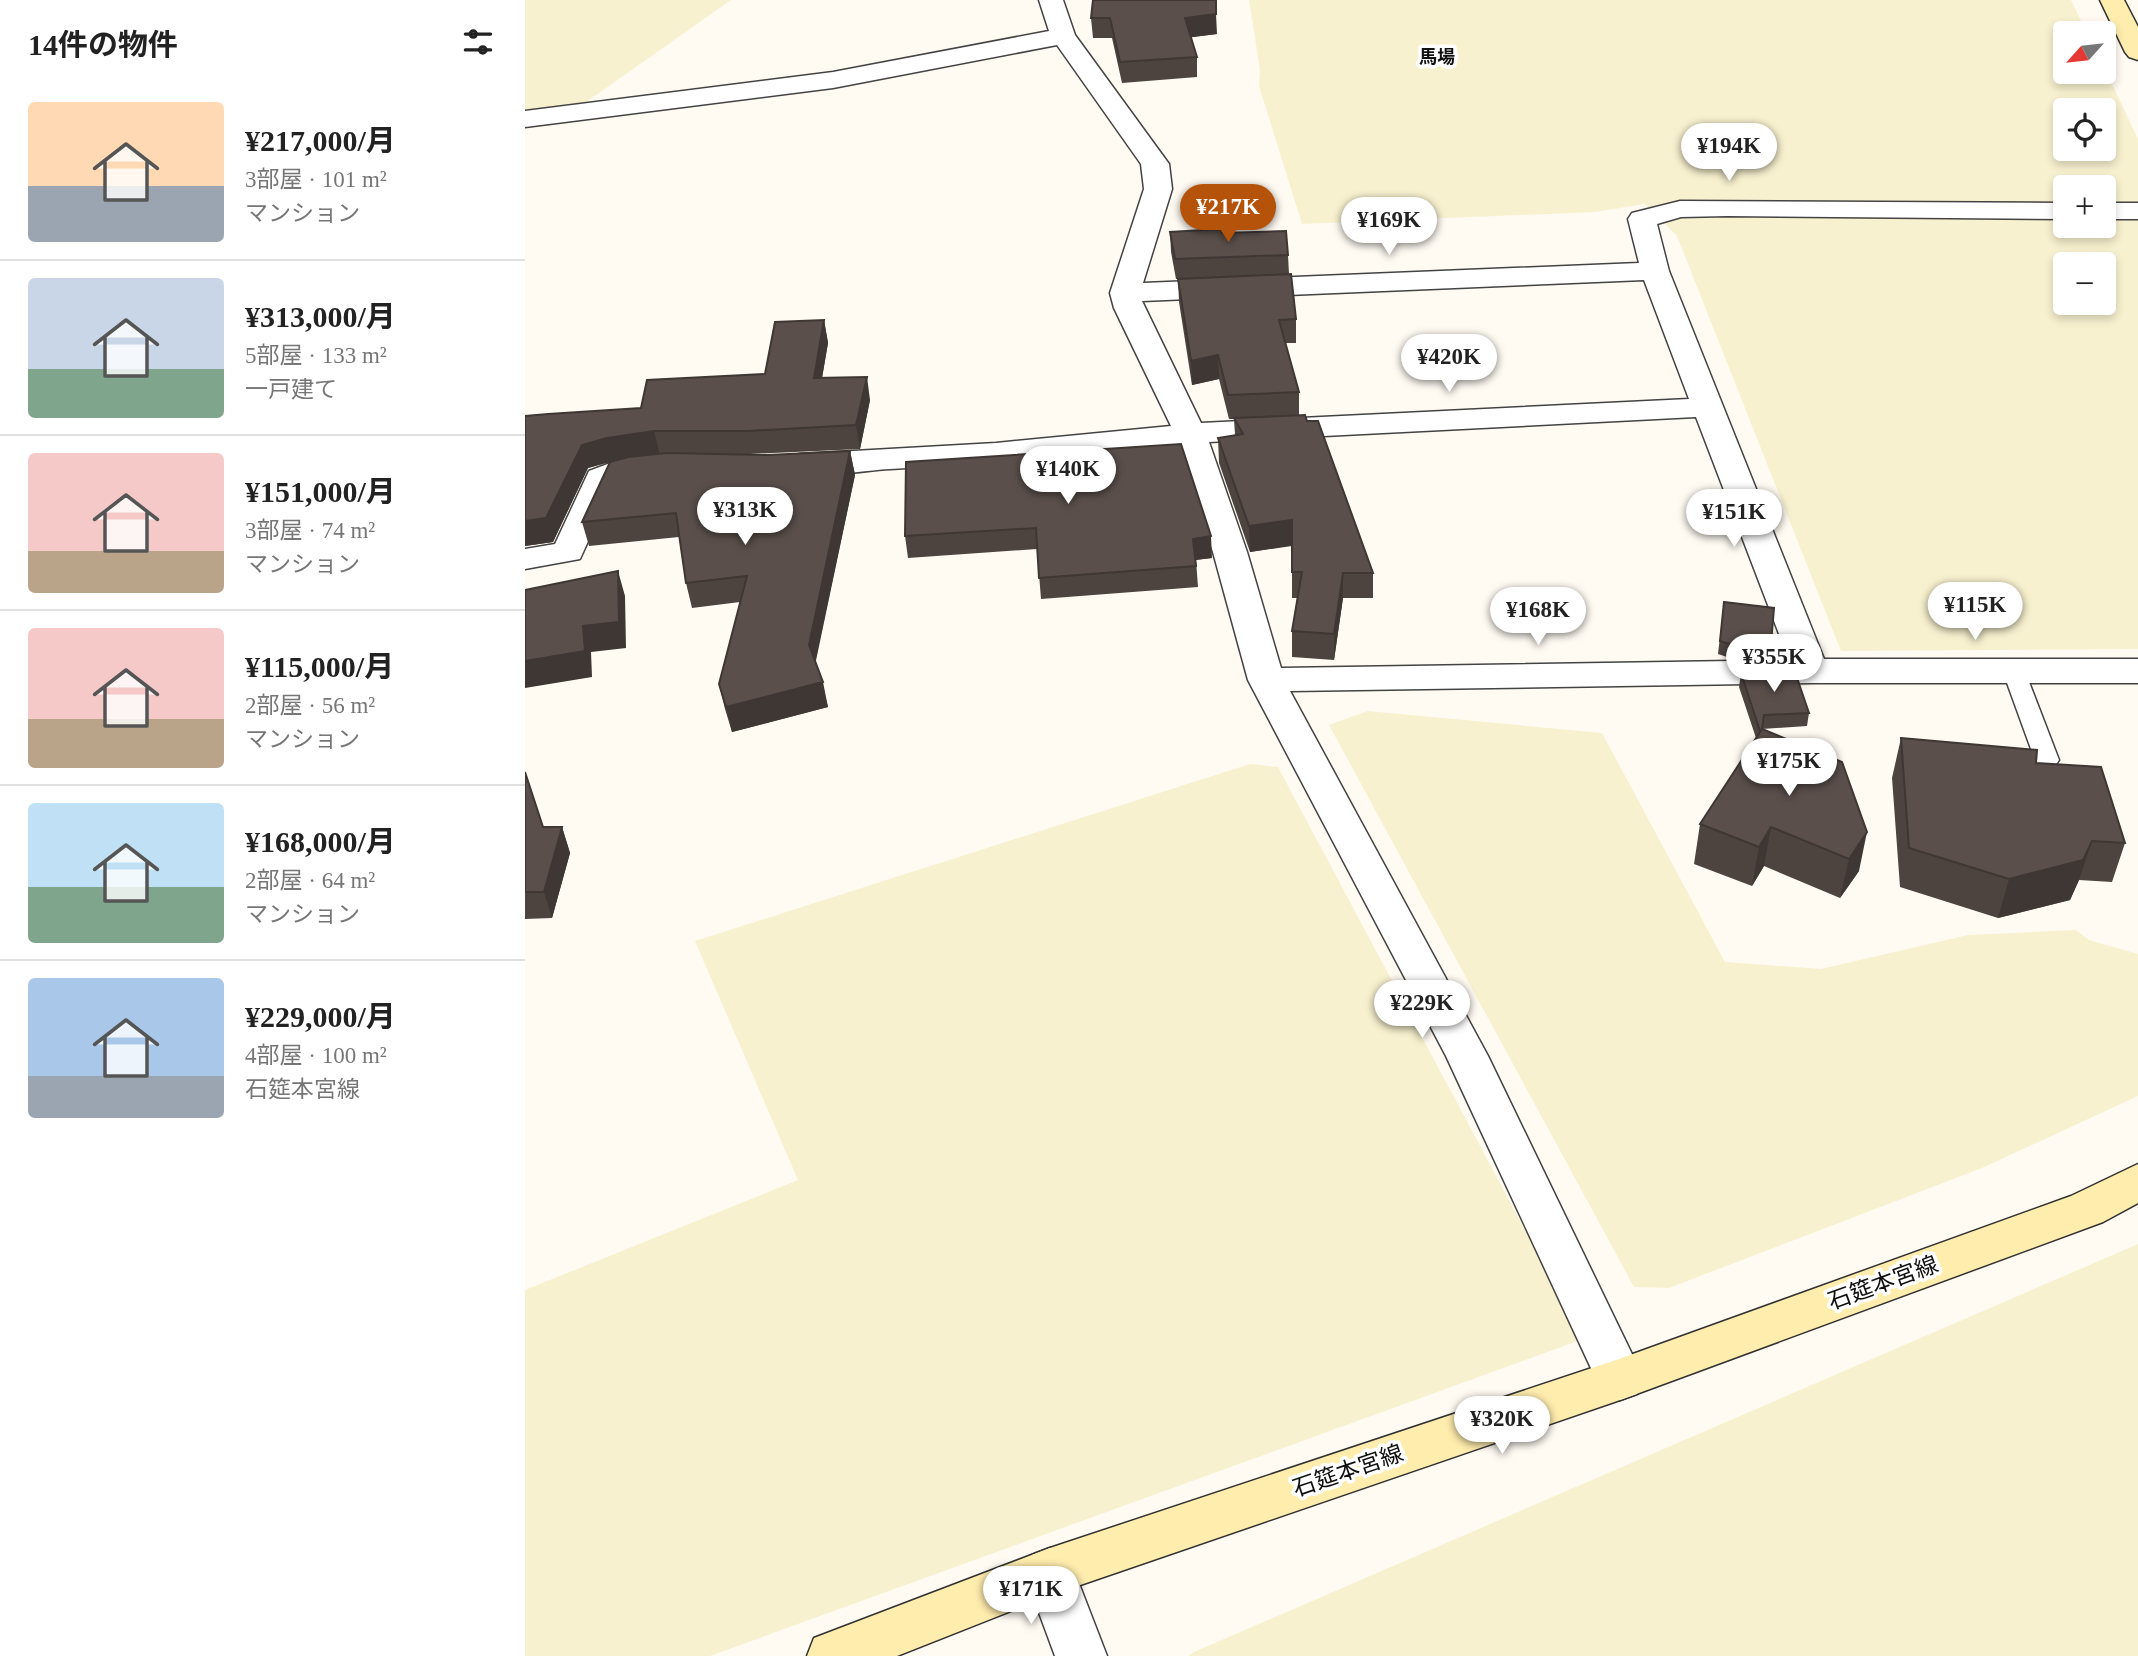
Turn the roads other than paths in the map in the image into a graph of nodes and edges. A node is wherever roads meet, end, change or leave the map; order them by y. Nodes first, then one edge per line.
1 (1051, 0) edge
2 (2112, 0) edge
3 (1063, 36) junction
4 (2138, 52) edge
5 (525, 119) edge
6 (2053, 211) edge
7 (2116, 211) edge
8 (2138, 211) edge
9 (1655, 271) junction
10 (1125, 293) junction
11 (1710, 407) junction
12 (1190, 433) junction
13 (676, 465) edge
14 (769, 466) edge
15 (525, 559) edge
16 (2013, 669) junction
17 (1811, 671) junction
18 (2138, 671) edge
19 (1266, 680) junction
20 (2047, 760) dead end
21 (2138, 1181) edge
22 (1620, 1379) junction
23 (1050, 1572) junction
24 (833, 1656) edge
25 (1080, 1656) edge

1 - 3 street
2 - 4 main road
3 - 5 street
3 - 10 street
6 - 9 street
7 - 8 street
9 - 10 street
9 - 11 street
10 - 12 street
11 - 12 street
11 - 17 street
12 - 14 street
12 - 19 street
13 - 15 street
16 - 17 street
16 - 18 street
16 - 20 lane
17 - 19 street
19 - 22 street
21 - 22 main road, 石筵本宮線
22 - 23 main road, 石筵本宮線
23 - 24 main road, 石筵本宮線
23 - 25 street

